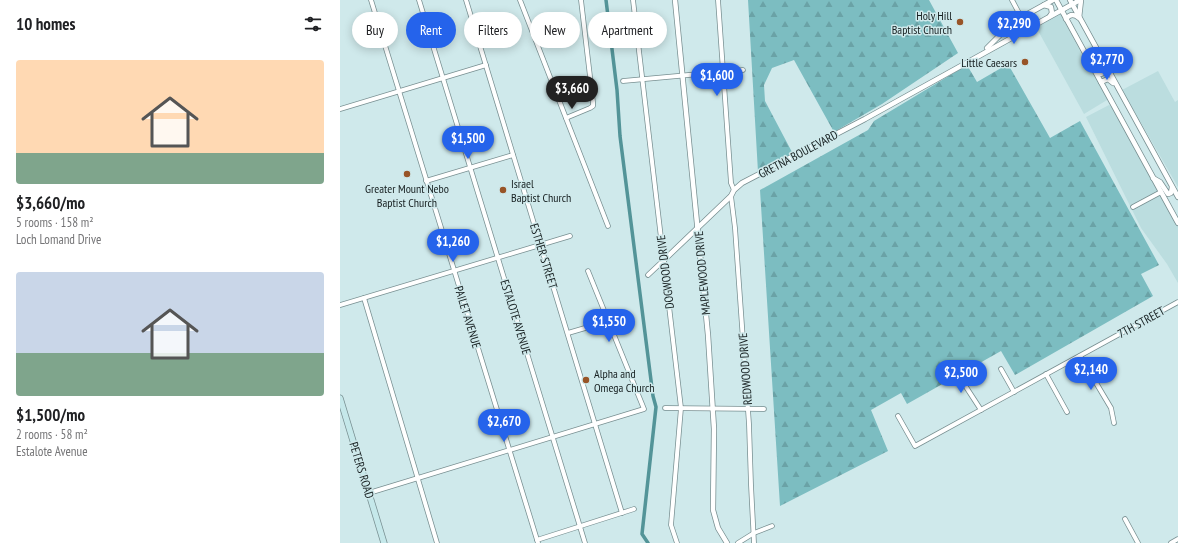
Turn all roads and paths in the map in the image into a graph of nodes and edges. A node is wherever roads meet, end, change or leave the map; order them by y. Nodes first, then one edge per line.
1 (377, 0) edge
2 (419, 0) edge
3 (466, 0) edge
4 (520, 0) edge
5 (581, 0) edge
6 (633, 0) edge
7 (676, 0) edge
8 (718, 0) edge
9 (1012, 0) edge
10 (1055, 0) edge
11 (1081, 0) edge
12 (371, 1) edge
13 (1071, 2) edge
14 (1044, 5) junction
15 (1062, 10) junction
16 (1050, 16) junction
17 (1021, 17) junction
18 (1079, 18) junction
19 (1066, 19) junction
20 (1028, 28) junction
21 (969, 60) junction
22 (486, 65) junction
23 (1108, 69) junction
24 (743, 70) dead end
25 (1095, 71) junction
26 (723, 72) junction
27 (682, 75) junction
28 (443, 78) junction
29 (642, 79) junction
30 (623, 81) dead end
31 (1101, 82) junction
32 (400, 92) junction
33 (1121, 92) junction
34 (340, 109) edge
35 (566, 118) junction
36 (513, 155) junction
37 (470, 168) junction
38 (1153, 178) junction
39 (426, 181) junction
40 (1172, 186) junction
41 (734, 190) junction
42 (1161, 192) junction
43 (731, 196) junction
44 (1178, 197) edge
45 (1133, 207) dead end
46 (1178, 223) edge
47 (608, 226) dead end
48 (698, 229) junction
49 (570, 236) dead end
50 (541, 244) junction
51 (498, 258) junction
52 (664, 260) junction
53 (454, 271) junction
54 (588, 271) dead end
55 (648, 275) dead end
56 (364, 298) junction
57 (1178, 302) edge
58 (340, 305) edge
59 (609, 321) junction
60 (568, 333) junction
61 (1080, 356) junction
62 (1002, 369) dead end
63 (955, 370) dead end
64 (1046, 374) junction
65 (1014, 392) junction
66 (340, 398) edge
67 (665, 408) dead end
68 (681, 408) junction
69 (712, 409) junction
70 (748, 409) junction
71 (764, 409) dead end
72 (981, 410) junction
73 (1067, 412) dead end
74 (898, 416) dead end
75 (1114, 423) dead end
76 (596, 424) junction
77 (552, 436) junction
78 (509, 450) junction
79 (417, 478) junction
80 (369, 493) junction
81 (634, 509) dead end
82 (622, 513) junction
83 (1124, 519) dead end
84 (772, 526) dead end
85 (580, 527) junction
86 (754, 533) junction
87 (1178, 539) edge
88 (537, 541) edge
89 (384, 543) edge
90 (437, 543) edge
91 (585, 543) edge
92 (677, 543) edge
93 (727, 543) edge
94 (738, 543) edge
95 (754, 543) edge
96 (1138, 543) edge
97 (1171, 543) edge

1 - 12 street
2 - 28 street, ESTALOTE AVENUE
3 - 22 street, ESTHER STREET
4 - 35 street
5 - 35 street
6 - 29 street, DOGWOOD DRIVE
7 - 27 street, MAPLEWOOD DRIVE
8 - 26 street
9 - 17 street
10 - 14 street, GRETNA BOULEVARD
10 - 15 street
11 - 13 street, GRETNA BOULEVARD
11 - 18 street
12 - 32 street, PAILET AVENUE
13 - 15 street, GRETNA BOULEVARD
13 - 18 street
14 - 16 street
14 - 17 street, GRETNA BOULEVARD
15 - 16 street, GRETNA BOULEVARD
15 - 19 street
16 - 20 street, GRETNA BOULEVARD
17 - 20 street
17 - 21 street, GRETNA BOULEVARD
18 - 19 street
18 - 23 street
19 - 25 street
20 - 21 street, GRETNA BOULEVARD
21 - 41 street, GRETNA BOULEVARD
22 - 28 street
22 - 36 street, ESTHER STREET
23 - 25 street
23 - 33 street
24 - 26 street
25 - 31 street
26 - 27 street
26 - 41 street
27 - 29 street
27 - 48 street, MAPLEWOOD DRIVE
28 - 32 street
28 - 37 street, ESTALOTE AVENUE
29 - 30 street
29 - 52 street, DOGWOOD DRIVE
31 - 33 street
31 - 38 street
32 - 34 street
32 - 39 street, PAILET AVENUE
33 - 40 street
35 - 47 street
36 - 37 street
36 - 50 street, ESTHER STREET
37 - 39 street
37 - 51 street, ESTALOTE AVENUE
38 - 40 street
38 - 42 street
39 - 53 street, PAILET AVENUE
40 - 44 street
41 - 43 street
42 - 45 street
42 - 46 street
43 - 48 street
43 - 70 street, REDWOOD DRIVE
48 - 52 street
48 - 69 street, MAPLEWOOD DRIVE
49 - 50 street
50 - 51 street
50 - 60 street, ESTHER STREET
51 - 53 street
51 - 77 street, ESTALOTE AVENUE
52 - 55 street
52 - 68 street, DOGWOOD DRIVE
53 - 56 street
53 - 78 street, PAILET AVENUE
54 - 59 street
56 - 58 street
56 - 79 street
57 - 61 street, 7TH STREET
59 - 60 street
59 - 76 street
60 - 76 street, ESTHER STREET
61 - 64 street, 7TH STREET
61 - 75 street
62 - 65 street
63 - 72 street
64 - 65 street, 7TH STREET
64 - 73 street
65 - 72 street, 7TH STREET
66 - 80 main road, PETERS ROAD
67 - 68 street
68 - 69 street
68 - 92 street, DOGWOOD DRIVE
69 - 70 street
69 - 93 street, MAPLEWOOD DRIVE
70 - 71 street
70 - 86 street, REDWOOD DRIVE
72 - 74 street, 7TH STREET
76 - 77 street
76 - 82 street, ESTHER STREET
77 - 78 street
77 - 85 street, ESTALOTE AVENUE
78 - 79 street
78 - 88 street, PAILET AVENUE
79 - 80 street
79 - 90 street
80 - 89 main road, PETERS ROAD
81 - 82 street
82 - 85 street
83 - 96 street
84 - 86 street
85 - 88 street
85 - 91 street, ESTALOTE AVENUE
86 - 94 street
86 - 95 street, REDWOOD DRIVE
87 - 97 street

